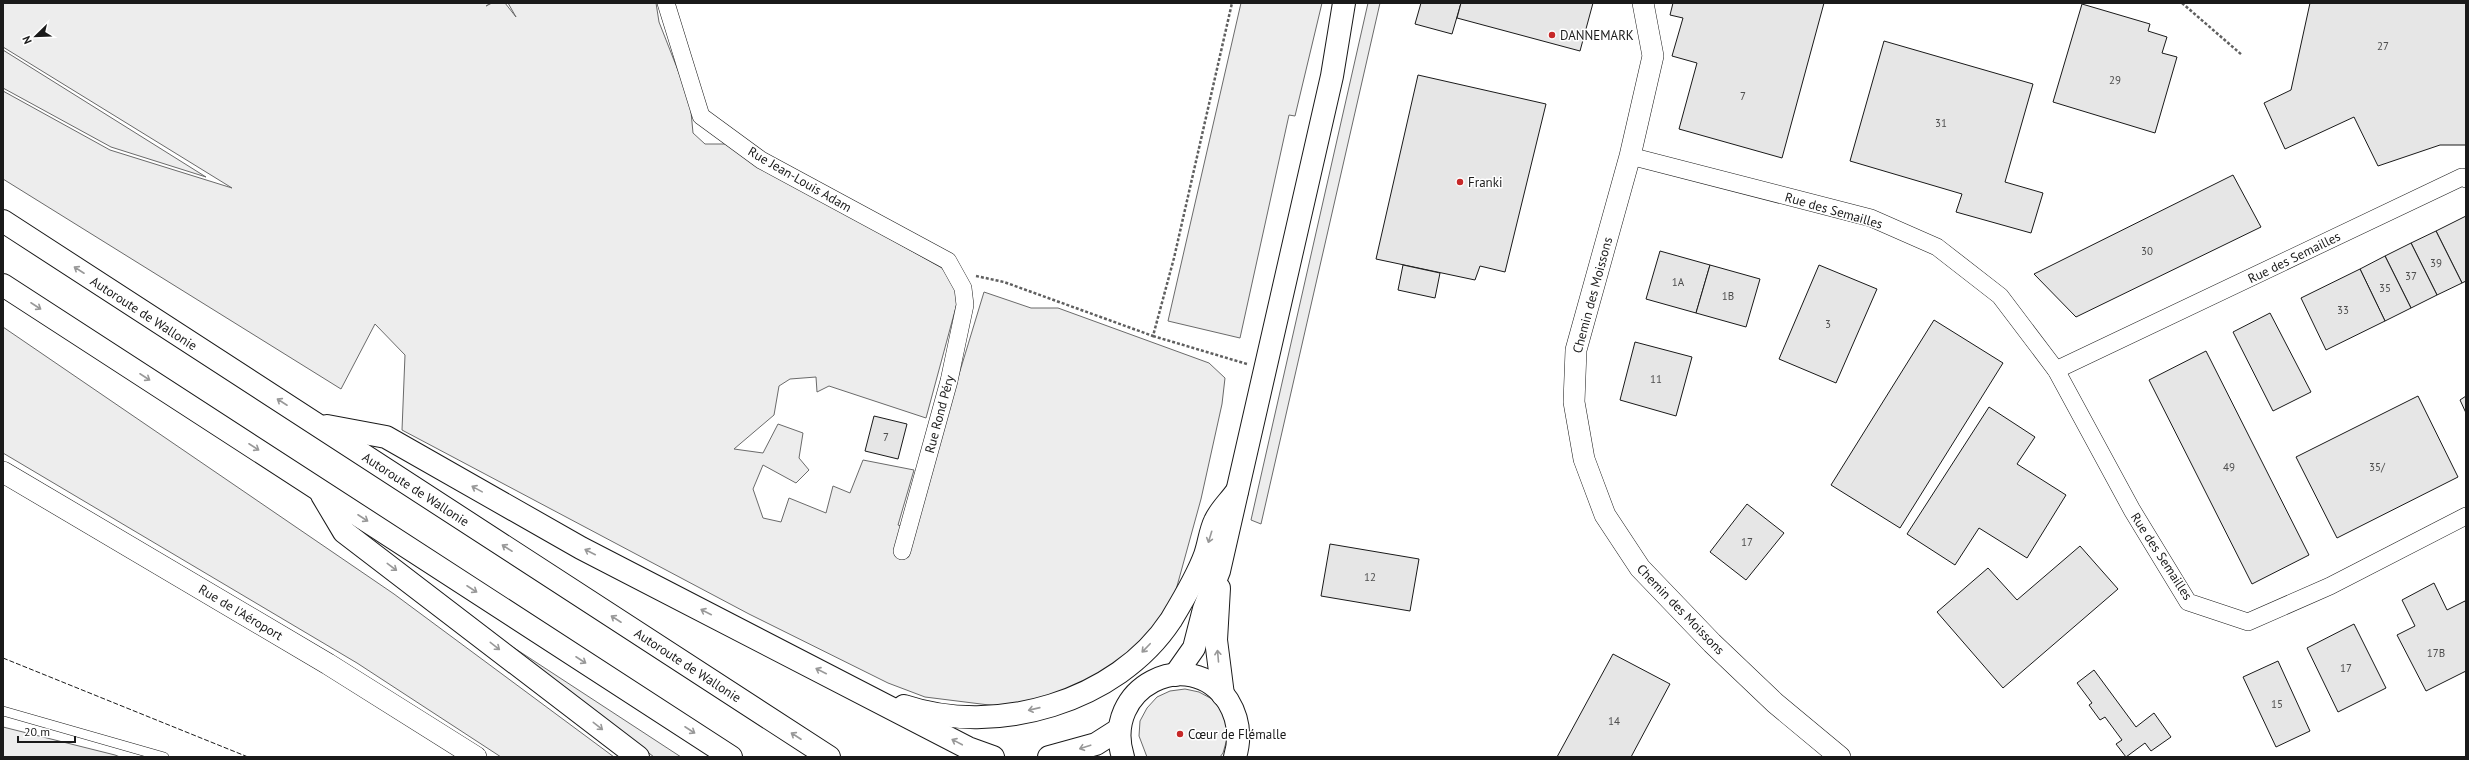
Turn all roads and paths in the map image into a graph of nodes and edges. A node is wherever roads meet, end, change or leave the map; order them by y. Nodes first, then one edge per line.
1 (666, 3) edge
2 (1232, 3) edge
3 (1344, 3) edge
4 (1643, 3) edge
5 (2182, 3) edge
6 (2242, 55) dead end
7 (1630, 156) junction
8 (2466, 179) edge
9 (3, 221) edge
10 (958, 277) junction
11 (3, 284) edge
12 (1153, 336) junction
13 (1264, 369) junction
14 (2056, 370) junction
15 (315, 423) junction
16 (3, 472) edge
17 (318, 489) junction
18 (1237, 491) junction
19 (2466, 516) edge
20 (902, 551) dead end
21 (1219, 571) junction
22 (1175, 675) junction
23 (856, 689) junction
24 (1223, 695) junction
25 (3, 711) edge
26 (1118, 730) junction
27 (1236, 756) edge
28 (164, 757) edge
29 (476, 757) edge
30 (638, 757) edge
31 (731, 757) edge
32 (829, 757) edge
33 (993, 757) edge
34 (1049, 757) edge
35 (1122, 757) edge
36 (1840, 757) edge

1 - 10 street, Rue Jean-Louis Adam
2 - 12 path
3 - 13 main road
4 - 7 street, Chemin des Moissons
5 - 6 path
7 - 14 street, Rue des Semailles
7 - 36 street, Chemin des Moissons
8 - 14 street, Rue des Semailles
15 -> 9 main road, Autoroute de Wallonie
10 - 12 path
10 - 20 street, Rue Rond Péry
11 -> 17 main road
12 - 13 path
13 - 18 main road
14 - 19 street, Rue des Semailles
23 -> 15 main road
32 -> 15 main road, Autoroute de Wallonie
16 - 29 street, Rue de l'Aéroport
17 -> 30 main road
17 -> 31 main road
18 - 21 main road
18 -> 23 main road
21 - 22 main road
24 -> 21 main road
22 - 24 main road
22 - 26 main road
33 -> 23 main road
24 - 27 main road
25 - 28 lane
26 -> 34 main road
26 - 35 main road

